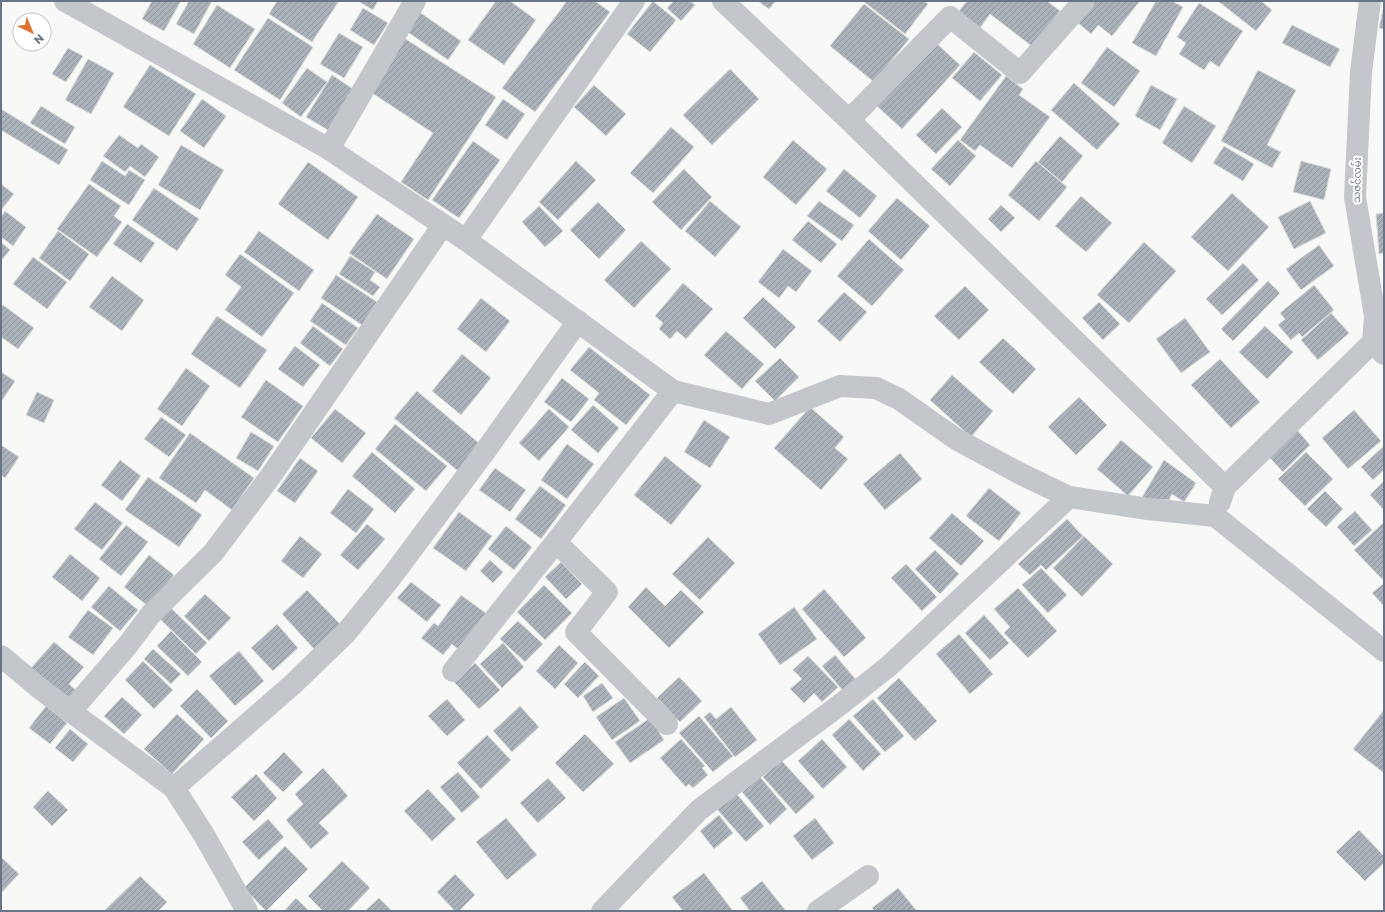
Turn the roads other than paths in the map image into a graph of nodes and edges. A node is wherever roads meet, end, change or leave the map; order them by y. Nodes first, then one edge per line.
1 (65, 1) edge
2 (415, 1) edge
3 (634, 1) edge
4 (723, 1) edge
5 (1084, 1) edge
6 (1370, 1) edge
7 (849, 120) junction
8 (329, 149) junction
9 (443, 225) junction
10 (466, 240) junction
11 (1379, 314) edge
12 (578, 321) junction
13 (1379, 348) edge
14 (673, 391) junction
15 (1225, 488) junction
16 (1069, 497) junction
17 (1215, 516) junction
18 (556, 542) junction
19 (1384, 651) edge
20 (1, 656) edge
21 (453, 671) dead end
22 (70, 711) junction
23 (667, 724) dead end
24 (174, 788) junction
25 (868, 876) dead end
26 (247, 911) edge
27 (602, 911) edge
28 (818, 911) edge

1 - 8 street
2 - 8 street
3 - 10 street
4 - 7 street
5 - 7 street
6 - 11 street, သဇင်လမ်း
7 - 15 street
8 - 9 street
9 - 10 street
9 - 22 street
10 - 12 street
11 - 13 street, သဇင်လမ်း
12 - 14 street
12 - 24 street
13 - 15 street
14 - 16 street
14 - 18 street
15 - 17 street
16 - 17 street
16 - 27 street
17 - 19 street
18 - 21 street
18 - 23 street
20 - 22 street
22 - 24 street
24 - 26 street
25 - 28 street

